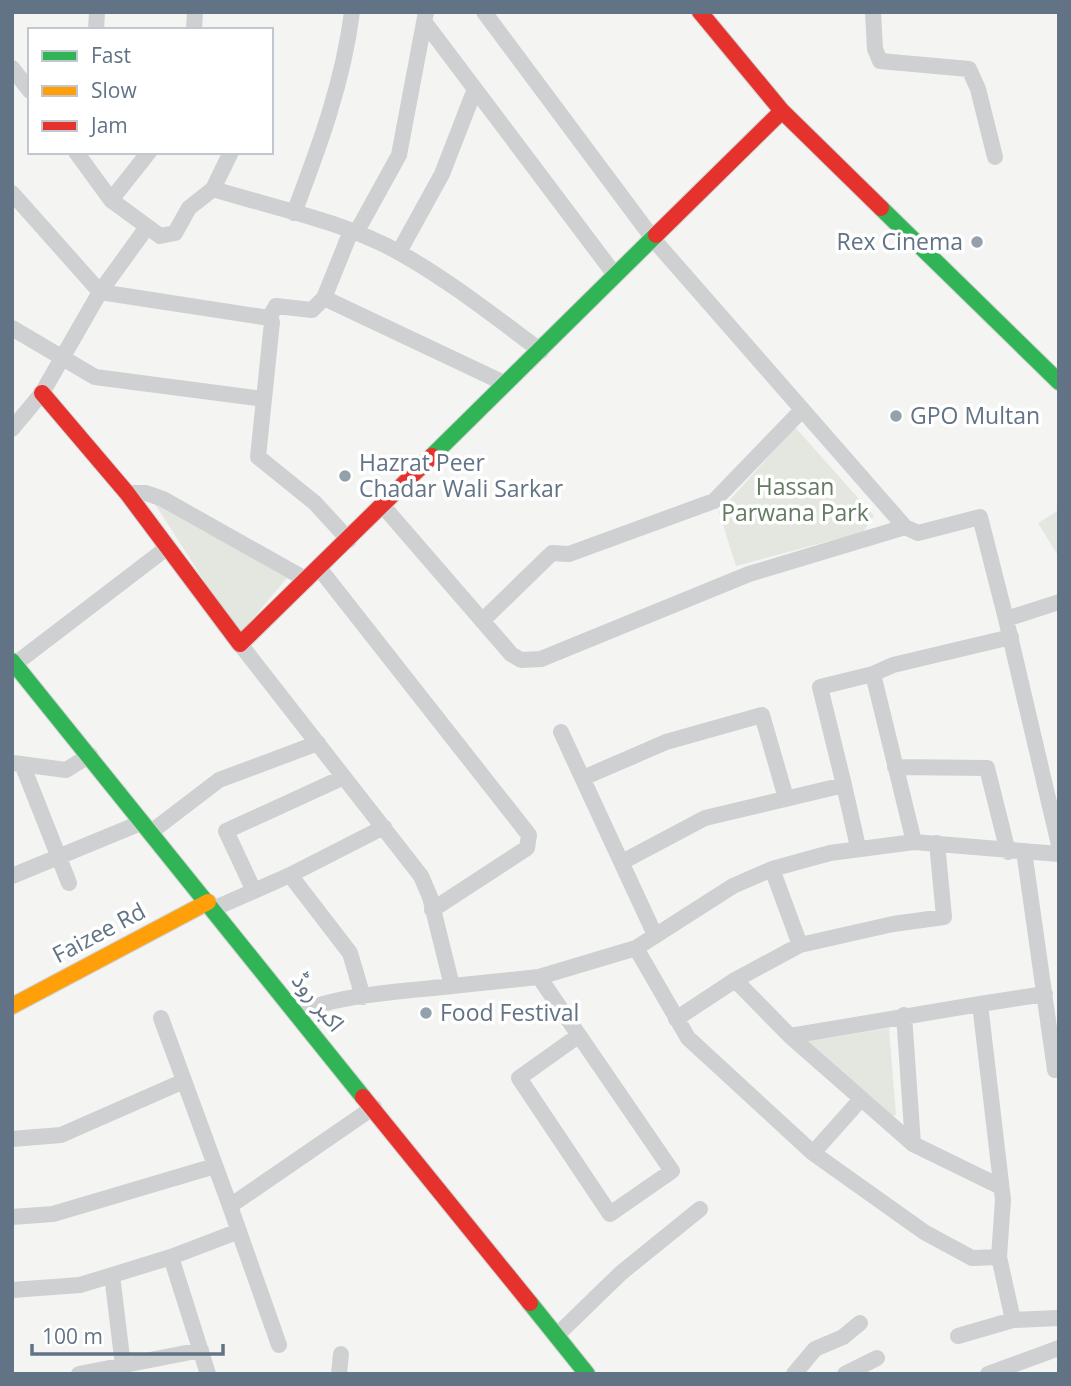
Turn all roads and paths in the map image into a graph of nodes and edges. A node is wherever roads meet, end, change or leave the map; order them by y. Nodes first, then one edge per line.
1 (352, 12) edge
2 (484, 12) edge
3 (701, 12) edge
4 (873, 12) edge
5 (426, 18) edge
6 (12, 68) edge
7 (28, 88) edge
8 (475, 89) junction
9 (782, 111) junction
10 (77, 154) edge
11 (147, 154) edge
12 (230, 154) edge
13 (995, 157) dead end
14 (213, 189) junction
15 (12, 193) edge
16 (111, 200) junction
17 (294, 214) junction
18 (147, 227) junction
19 (353, 232) junction
20 (653, 240) junction
21 (399, 252) junction
22 (615, 275) junction
23 (100, 292) junction
24 (324, 298) junction
25 (270, 318) junction
26 (12, 328) edge
27 (541, 351) junction
28 (62, 356) junction
29 (1059, 382) edge
30 (504, 383) junction
31 (42, 393) junction
32 (264, 399) junction
33 (801, 411) junction
34 (12, 429) edge
35 (127, 493) junction
36 (383, 506) junction
37 (905, 527) junction
38 (349, 540) junction
39 (168, 547) junction
40 (313, 574) junction
41 (1059, 602) edge
42 (1006, 619) junction
43 (482, 621) junction
44 (1011, 637) junction
45 (240, 644) junction
46 (14, 662) edge
47 (873, 674) junction
48 (561, 732) dead end
49 (318, 743) junction
50 (90, 755) junction
51 (17, 764) edge
52 (895, 767) junction
53 (344, 777) junction
54 (583, 778) junction
55 (844, 785) junction
56 (786, 798) junction
57 (1054, 799) edge
58 (147, 827) junction
59 (384, 827) junction
60 (914, 842) junction
61 (937, 844) junction
62 (1059, 845) edge
63 (859, 847) junction
64 (1016, 851) junction
65 (1059, 854) edge
66 (58, 856) junction
67 (622, 862) junction
68 (772, 869) junction
69 (290, 875) junction
70 (12, 876) edge
71 (69, 883) dead end
72 (254, 891) junction
73 (210, 905) junction
74 (432, 911) junction
75 (655, 935) junction
76 (800, 945) junction
77 (636, 948) junction
78 (539, 976) junction
79 (735, 980) junction
80 (452, 986) junction
81 (1045, 994) junction
82 (363, 996) junction
83 (979, 1004) junction
84 (12, 1006) edge
85 (300, 1015) junction
86 (904, 1015) junction
87 (161, 1018) dead end
88 (676, 1019) junction
89 (578, 1036) junction
90 (790, 1036) junction
91 (1055, 1043) edge
92 (1055, 1070) dead end
93 (184, 1081) junction
94 (861, 1099) junction
95 (373, 1107) junction
96 (12, 1139) edge
97 (913, 1144) junction
98 (813, 1153) junction
99 (215, 1166) junction
100 (1001, 1187) junction
101 (230, 1206) junction
102 (700, 1209) dead end
103 (12, 1217) edge
104 (239, 1231) junction
105 (171, 1257) junction
106 (999, 1257) junction
107 (112, 1275) junction
108 (12, 1290) edge
109 (1059, 1318) edge
110 (1013, 1320) junction
111 (860, 1323) dead end
112 (556, 1336) junction
113 (958, 1336) dead end
114 (279, 1345) dead end
115 (1059, 1348) edge
116 (201, 1350) junction
117 (341, 1353) dead end
118 (877, 1358) dead end
119 (123, 1371) edge
120 (79, 1374) edge
121 (208, 1374) edge
122 (339, 1374) edge
123 (587, 1374) edge
124 (794, 1374) edge
125 (845, 1374) edge
126 (988, 1374) edge

1 - 17 street
2 - 20 street
3 - 9 main road
4 - 13 street
5 - 8 street
5 - 19 street
6 - 7 street
8 - 21 street
8 - 22 street
9 - 20 main road
9 - 29 main road
10 - 16 street
11 - 16 street
12 - 14 street
14 - 17 street
14 - 18 street
15 - 23 street
16 - 18 street
17 - 19 street
18 - 23 street
19 - 21 street
19 - 24 street
20 - 22 main road
20 - 33 street
21 - 27 street
22 - 27 main road
23 - 25 street
23 - 28 street
24 - 25 street
24 - 30 street
25 - 32 street
26 - 28 street
27 - 30 main road
28 - 31 street
28 - 32 street
30 - 36 main road
31 - 34 street
31 - 35 main road
32 - 38 street
33 - 37 street
33 - 43 street
35 - 39 main road
35 - 40 street
36 - 38 main road
36 - 43 street
37 - 42 street
37 - 43 street
38 - 40 main road
39 - 45 main road
39 - 46 street
40 - 45 main road
40 - 74 street
41 - 42 street
42 - 44 street
44 - 47 street
44 - 57 street
45 - 49 street
46 - 50 main road, اکبر روڈ
47 - 52 street
47 - 55 street
48 - 54 street
49 - 53 street
49 - 58 street
50 - 51 street
50 - 58 main road, اکبر روڈ
51 - 66 street
52 - 60 street
52 - 64 street
53 - 59 street
53 - 72 street
54 - 56 street
54 - 67 street
55 - 56 street
55 - 63 street
56 - 67 street
57 - 62 street
58 - 66 street
58 - 73 main road, اکبر روڈ
59 - 69 street
59 - 74 street
60 - 61 street
60 - 63 street
61 - 64 street
61 - 76 street
63 - 68 street
64 - 65 street
64 - 81 street
66 - 70 street
66 - 71 street
67 - 75 street
68 - 75 street
68 - 76 street
69 - 72 street
69 - 82 street
72 - 73 street
73 - 84 main road, Faizee Rd
73 - 85 main road, اکبر روڈ
74 - 80 street
75 - 77 street
76 - 79 street
77 - 78 street
77 - 88 street
78 - 80 street
78 - 89 street
79 - 88 street
79 - 90 street
80 - 82 street
81 - 83 street
81 - 91 street
82 - 85 street
83 - 86 street
83 - 100 street
85 - 95 main road, اکبر روڈ
86 - 90 street
86 - 97 street
87 - 93 street
88 - 98 street
89 - 89 street
90 - 94 street
91 - 92 street
93 - 96 street
93 - 99 street
94 - 97 street
94 - 98 street
95 - 101 street
95 - 112 main road, اکبر روڈ
97 - 100 street
98 - 106 street
99 - 101 street
99 - 103 street
100 - 106 street
101 - 104 street
102 - 112 street
104 - 105 street
104 - 114 street
105 - 107 street
105 - 116 street
106 - 110 street
107 - 108 street
107 - 119 street
109 - 110 street
110 - 113 street
111 - 124 street
112 - 123 main road, اکبر روڈ
115 - 126 street
116 - 119 street
116 - 121 street
117 - 122 street
118 - 125 street
119 - 120 street

